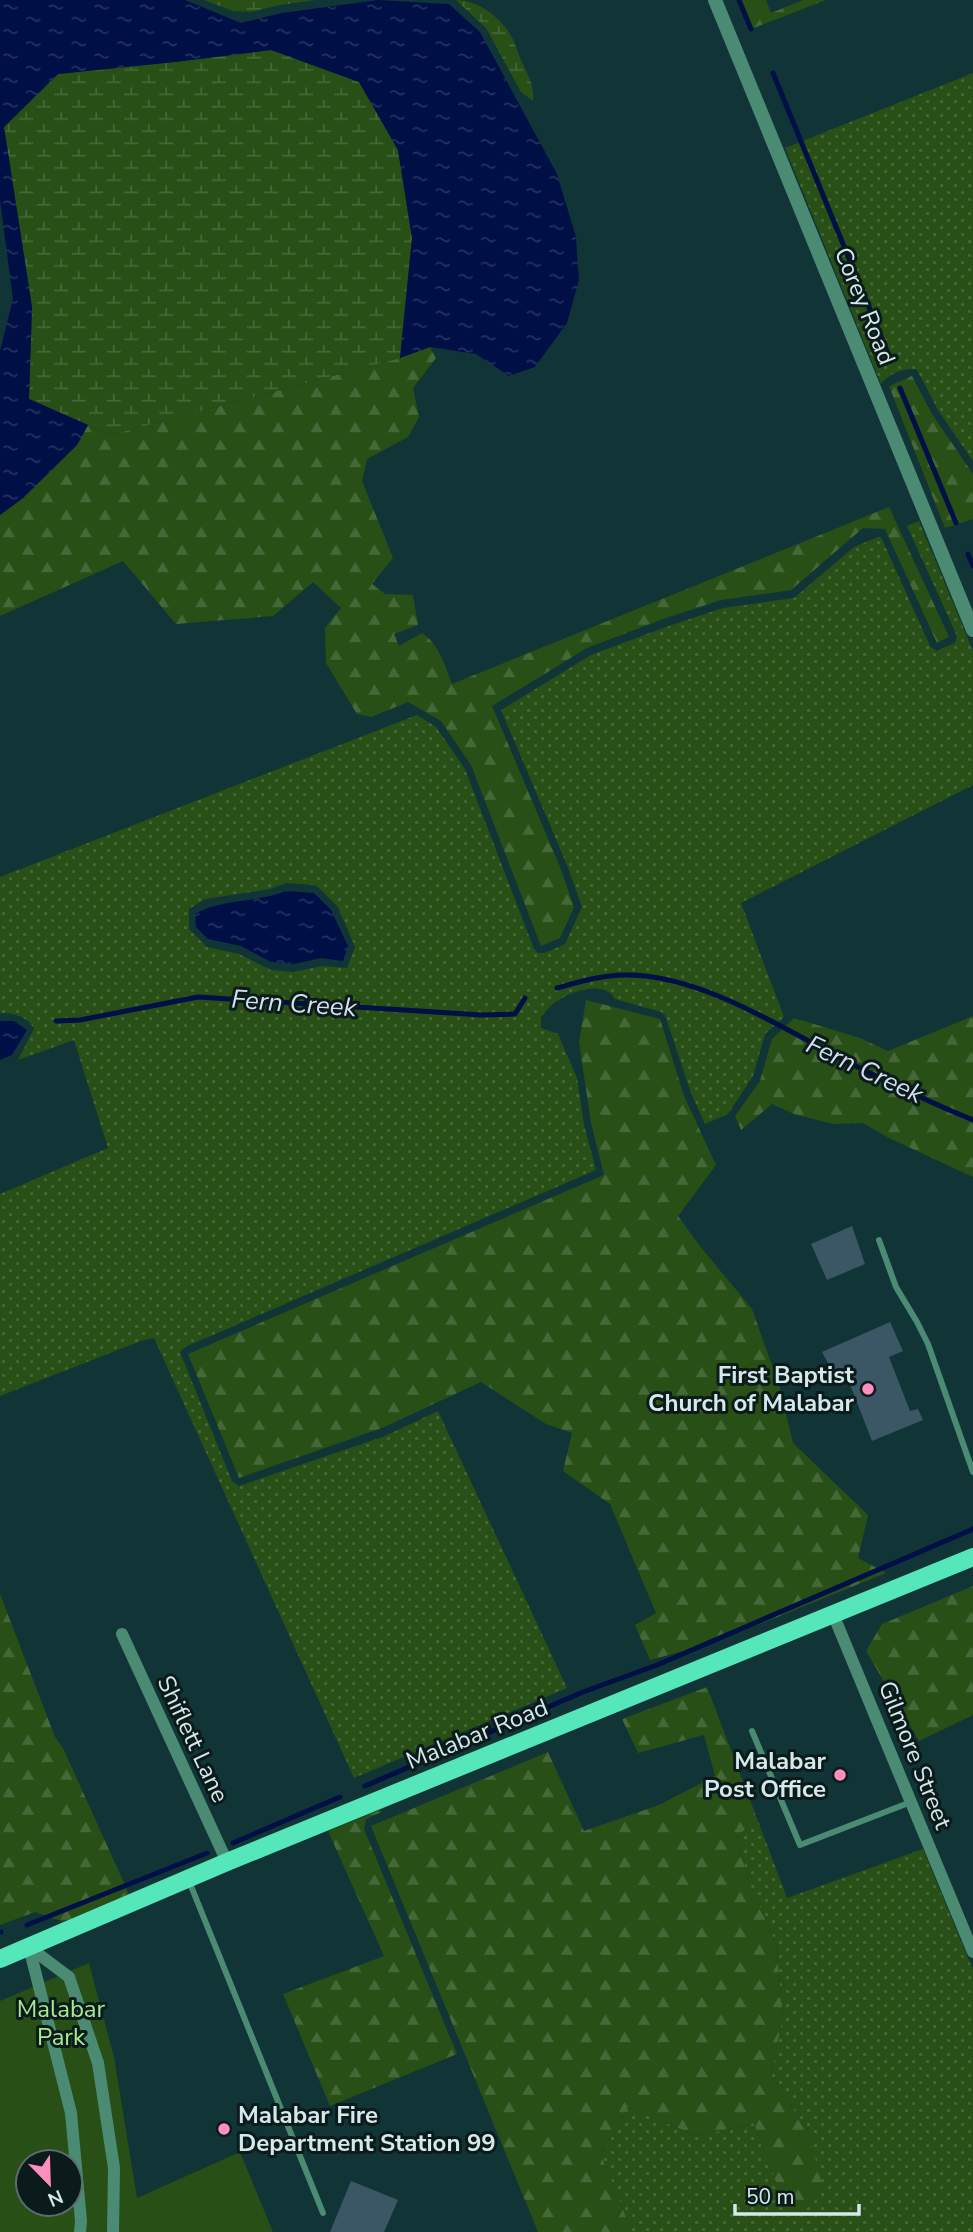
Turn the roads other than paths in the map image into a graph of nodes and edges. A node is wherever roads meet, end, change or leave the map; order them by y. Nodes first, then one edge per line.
1 (715, 0) edge
2 (973, 630) edge
3 (879, 1240) dead end
4 (973, 1472) edge
5 (973, 1557) edge
6 (833, 1614) junction
7 (121, 1634) dead end
8 (752, 1731) dead end
9 (911, 1802) junction
10 (227, 1862) junction
11 (188, 1880) junction
12 (29, 1947) junction
13 (973, 1952) edge
14 (0, 1959) edge
15 (323, 2213) dead end
16 (80, 2232) edge
17 (113, 2232) edge

1 - 2 street, Corey Road
3 - 4 lane
5 - 6 main road, Malabar Road
6 - 9 street, Gilmore Street
6 - 10 main road, Malabar Road
7 - 10 street, Shiflett Lane
8 - 9 lane
9 - 13 street, Gilmore Street
10 - 11 main road, Malabar Road
11 - 12 main road, Malabar Road
11 - 15 lane
12 - 14 main road, Malabar Road
12 - 16 street
12 - 17 street

